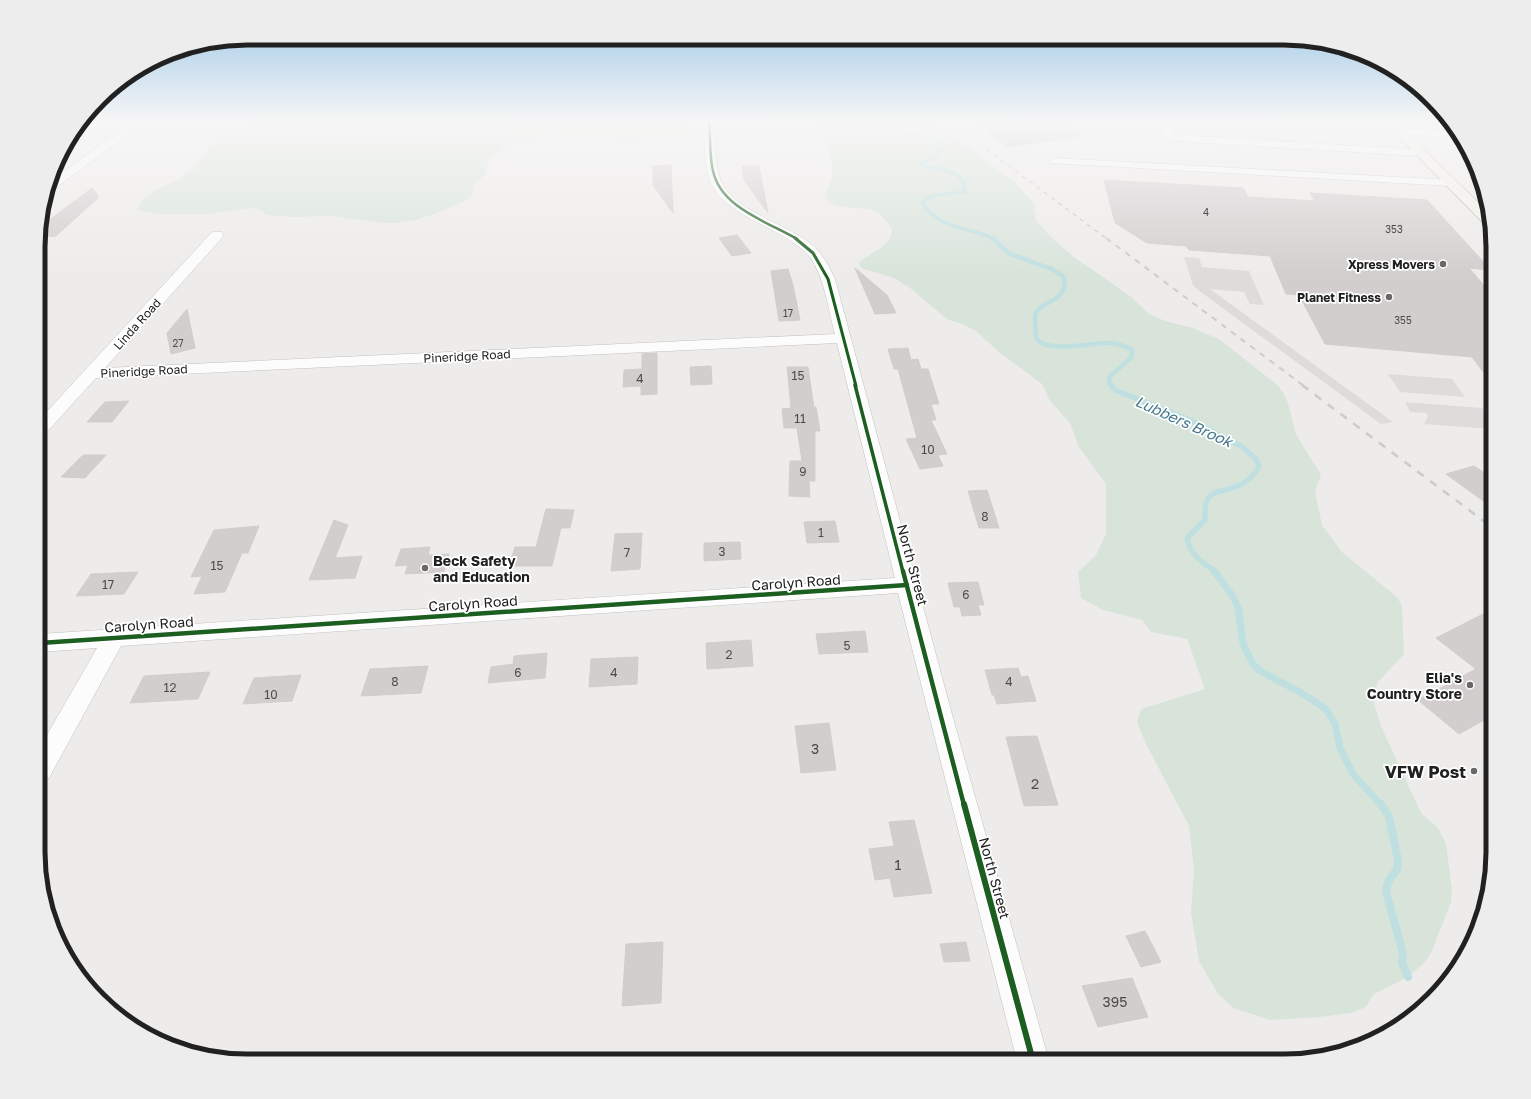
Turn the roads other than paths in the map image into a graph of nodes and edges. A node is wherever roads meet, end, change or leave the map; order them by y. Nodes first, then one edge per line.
1 (69, 173) edge
2 (714, 173) edge
3 (1268, 173) edge
4 (1441, 173) edge
5 (56, 183) edge
6 (1451, 183) junction
7 (1483, 215) edge
8 (217, 235) dead end
9 (843, 338) junction
10 (92, 373) junction
11 (45, 424) edge
12 (907, 586) junction
13 (114, 638) junction
14 (45, 643) edge
15 (45, 761) edge
16 (1031, 1054) edge

1 - 5 street
2 - 9 street, North Street
3 - 6 street
4 - 6 main road
6 - 7 main road
8 - 10 street, Linda Road
9 - 10 street, Pineridge Road
9 - 12 street, North Street
10 - 11 street, Linda Road
12 - 13 street, Carolyn Road
12 - 16 street, North Street
13 - 14 street, Carolyn Road
13 - 15 street

